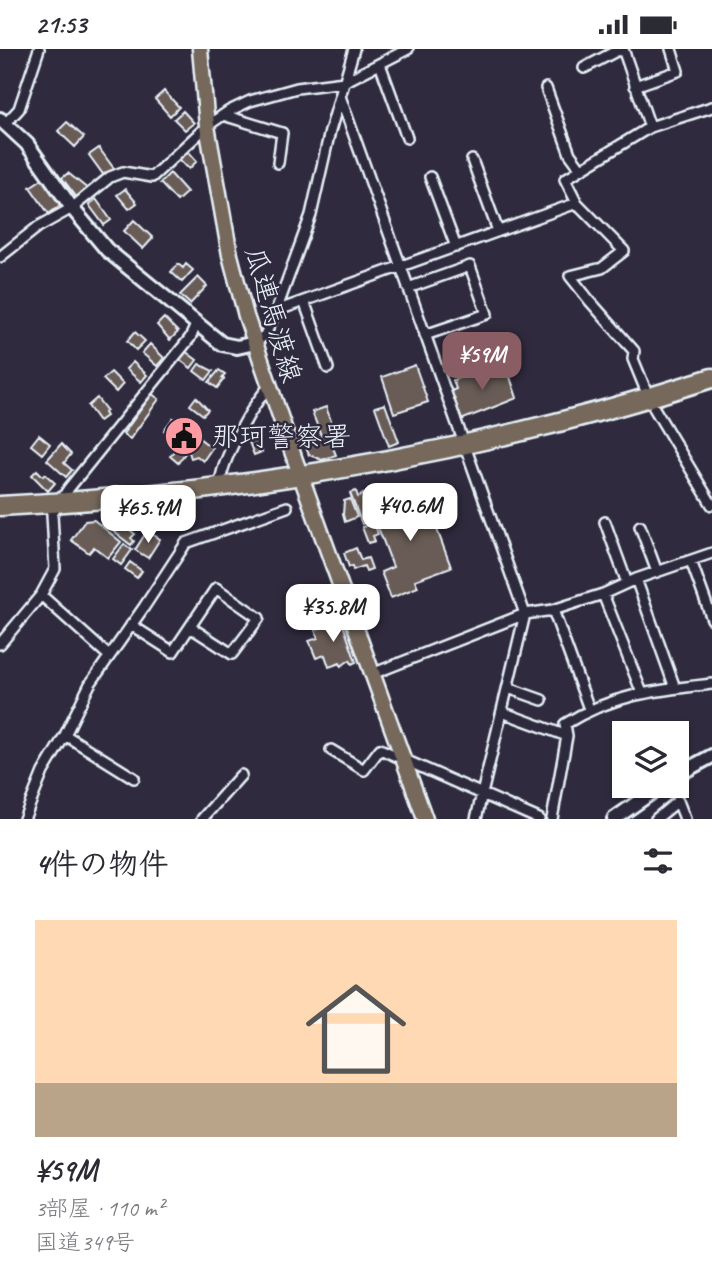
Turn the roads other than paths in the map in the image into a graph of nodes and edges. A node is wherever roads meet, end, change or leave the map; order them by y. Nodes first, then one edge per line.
1 (39, 49) edge
2 (200, 49) edge
3 (354, 49) edge
4 (408, 49) edge
5 (621, 49) edge
6 (671, 49) edge
7 (380, 64) junction
8 (584, 68) dead end
9 (344, 82) junction
10 (635, 86) junction
11 (546, 88) dead end
12 (341, 99) junction
13 (712, 107) edge
14 (223, 115) junction
15 (3, 121) edge
16 (207, 126) junction
17 (650, 127) junction
18 (407, 138) dead end
19 (472, 160) dead end
20 (278, 163) dead end
21 (581, 169) junction
22 (430, 177) dead end
23 (577, 203) junction
24 (72, 208) junction
25 (498, 231) junction
26 (456, 247) junction
27 (0, 257) edge
28 (400, 267) junction
29 (408, 288) junction
30 (304, 301) junction
31 (276, 311) junction
32 (197, 325) junction
33 (425, 335) junction
34 (255, 343) junction
35 (328, 368) dead end
36 (712, 378) edge
37 (269, 387) junction
38 (712, 389) edge
39 (651, 403) junction
40 (466, 451) junction
41 (303, 482) junction
42 (220, 488) junction
43 (712, 504) edge
44 (0, 506) edge
45 (287, 507) dead end
46 (56, 508) junction
47 (0, 516) edge
48 (605, 522) dead end
49 (640, 526) dead end
50 (712, 553) edge
51 (691, 561) junction
52 (657, 572) junction
53 (631, 581) junction
54 (603, 594) junction
55 (41, 595) junction
56 (553, 610) junction
57 (524, 614) junction
58 (712, 619) edge
59 (131, 625) junction
60 (190, 627) junction
61 (0, 645) edge
62 (109, 656) junction
63 (372, 674) junction
64 (712, 684) edge
65 (508, 688) junction
66 (675, 688) junction
67 (642, 693) junction
68 (542, 700) dead end
69 (589, 709) junction
70 (502, 712) junction
71 (65, 735) junction
72 (566, 736) junction
73 (331, 750) dead end
74 (712, 756) edge
75 (404, 761) junction
76 (689, 768) edge
77 (241, 775) dead end
78 (134, 778) dead end
79 (482, 795) junction
80 (644, 798) edge
81 (24, 819) edge
82 (202, 819) edge
83 (425, 819) edge
84 (476, 819) edge
85 (539, 819) edge
86 (552, 819) edge
87 (614, 819) edge
88 (656, 819) edge
89 (685, 819) edge

1 - 15 street
2 - 16 main road, 瓜連馬渡線
3 - 9 street
4 - 7 street
5 - 8 street
5 - 10 street
6 - 10 street
7 - 9 street
7 - 18 street
9 - 12 street
9 - 14 street
10 - 17 street
11 - 21 street
12 - 28 street
12 - 31 street
13 - 17 street
14 - 16 street
14 - 20 street
15 - 24 street
16 - 24 street
16 - 34 main road, 瓜連馬渡線
17 - 21 street
19 - 25 street
21 - 23 street
22 - 26 street
23 - 25 street
23 - 39 street
24 - 27 street
24 - 32 street
25 - 26 street
26 - 28 street
28 - 29 street
28 - 30 street
29 - 33 street
29 - 33 street
30 - 31 street
30 - 35 street
31 - 34 street
32 - 34 street
32 - 46 street
33 - 40 street
34 - 37 main road, 瓜連馬渡線
36 - 39 highway
37 - 41 main road, 瓜連馬渡線
37 - 42 street
38 - 39 highway
39 - 40 highway
39 - 43 street
40 - 41 highway
40 - 57 street
41 - 42 highway
41 - 46 highway
41 - 63 main road, 瓜連馬渡線
42 - 46 highway
44 - 46 highway
45 - 59 street
46 - 47 highway
46 - 55 street
48 - 53 street
49 - 52 street
50 - 51 street
51 - 52 street
51 - 58 street
52 - 53 street
53 - 54 street
53 - 66 street
54 - 56 street
54 - 67 street
55 - 61 street
55 - 62 street
56 - 57 street
56 - 69 street
57 - 63 street
57 - 65 street
59 - 60 street
59 - 62 street
60 - 60 street
62 - 71 street
63 - 75 main road, 瓜連馬渡線
64 - 66 street
65 - 68 street
65 - 70 street
66 - 67 street
67 - 69 street
69 - 72 street
70 - 72 street
70 - 79 street
71 - 78 street
71 - 81 street
72 - 86 street
73 - 75 street
74 - 76 street
75 - 79 street
75 - 83 main road, 瓜連馬渡線
77 - 82 street
79 - 84 street
79 - 85 street
80 - 87 street
88 - 89 street

